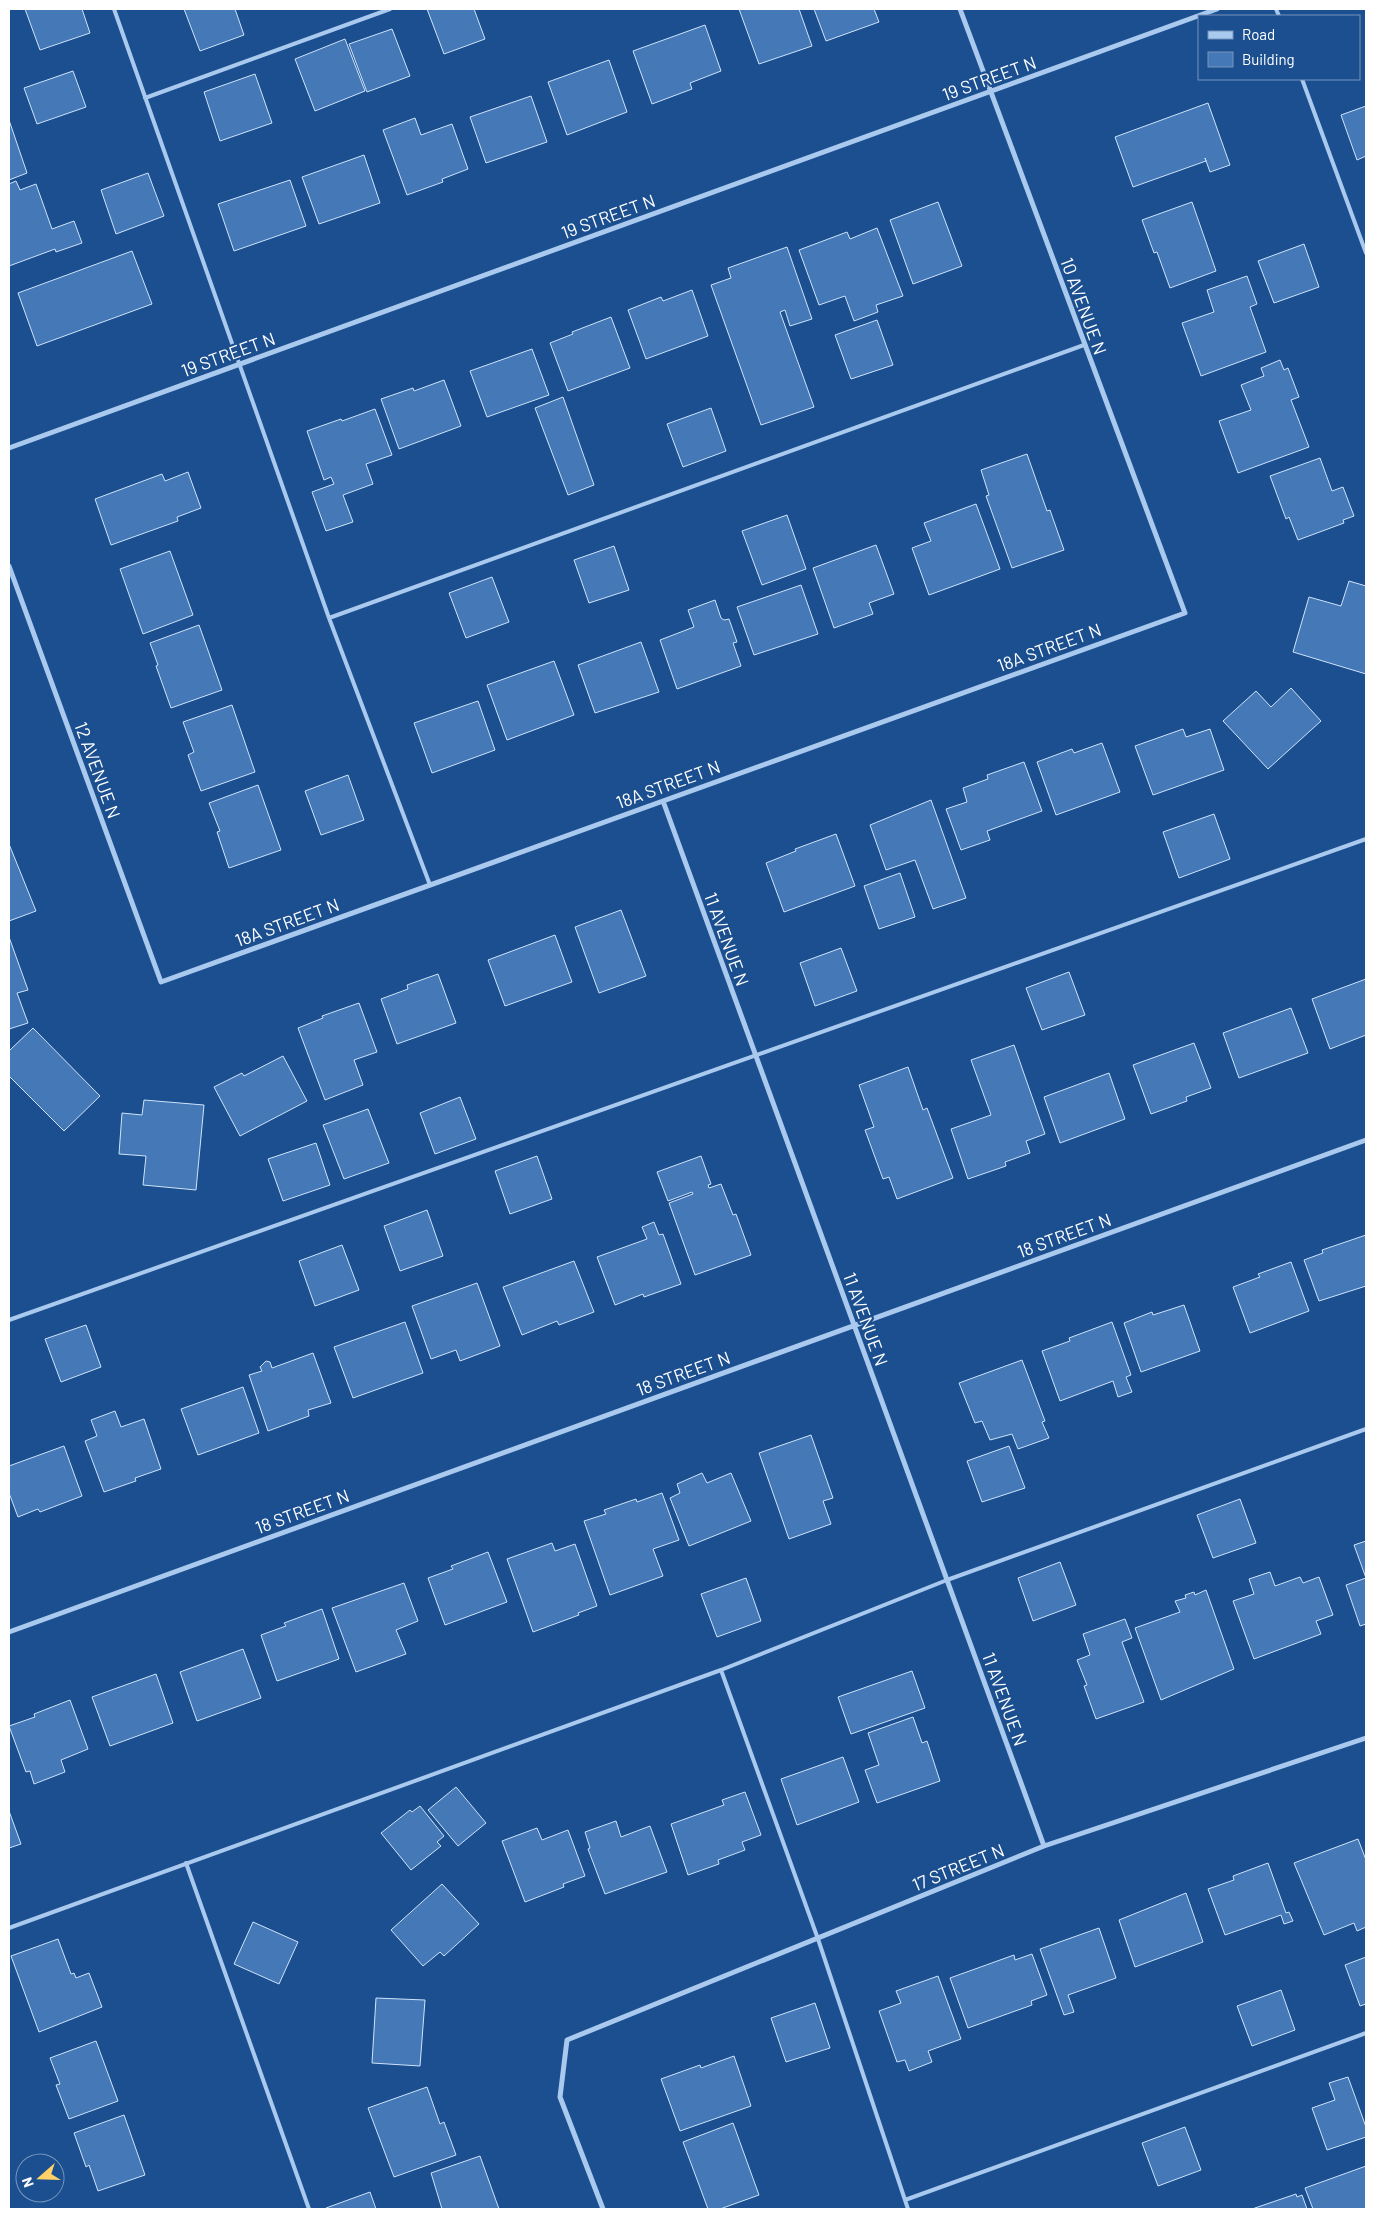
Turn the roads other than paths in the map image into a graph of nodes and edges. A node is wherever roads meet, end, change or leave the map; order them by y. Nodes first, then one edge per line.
1 (114, 9) edge
2 (390, 9) edge
3 (960, 9) edge
4 (1217, 9) edge
5 (1201, 15) edge
6 (1198, 16) edge
7 (1302, 80) edge
8 (990, 92) junction
9 (145, 98) junction
10 (1366, 253) edge
11 (1084, 345) junction
12 (239, 364) junction
13 (9, 448) edge
14 (9, 566) edge
15 (1185, 613) joint
16 (329, 618) junction
17 (663, 801) junction
18 (1366, 839) edge
19 (430, 885) junction
20 (161, 982) joint
21 (756, 1056) junction
22 (1366, 1140) edge
23 (9, 1320) edge
24 (854, 1326) junction
25 (1366, 1429) edge
26 (947, 1580) junction
27 (9, 1632) edge
28 (721, 1670) junction
29 (1366, 1738) edge
30 (1044, 1846) junction
31 (186, 1863) junction
32 (9, 1928) edge
33 (818, 1939) junction
34 (1366, 2033) edge
35 (905, 2200) junction
36 (309, 2209) edge
37 (603, 2209) edge
38 (908, 2209) edge

1 - 9 lane
2 - 9 lane
3 - 8 street, 10 AVENUE N
4 - 5 street, 19 STREET N
6 - 8 street, 19 STREET N
7 - 10 lane
8 - 11 street, 10 AVENUE N
8 - 12 street, 19 STREET N
9 - 12 lane
11 - 15 street, 10 AVENUE N
11 - 16 lane
12 - 13 street, 19 STREET N
12 - 16 lane
14 - 20 street, 12 AVENUE N
15 - 17 street, 18A STREET N
16 - 19 lane
17 - 19 street, 18A STREET N
17 - 21 street, 11 AVENUE N
18 - 21 lane
19 - 20 street, 18A STREET N
21 - 23 lane
21 - 24 street, 11 AVENUE N
22 - 24 street, 18 STREET N
24 - 26 street, 11 AVENUE N
24 - 27 street, 18 STREET N
25 - 26 lane
26 - 28 lane
26 - 30 street, 11 AVENUE N
28 - 31 lane
28 - 33 lane
29 - 30 street, 17 STREET N
30 - 33 street, 17 STREET N
31 - 32 lane
31 - 36 lane
33 - 35 lane
33 - 37 street, 17 STREET N
34 - 35 lane
35 - 38 lane

